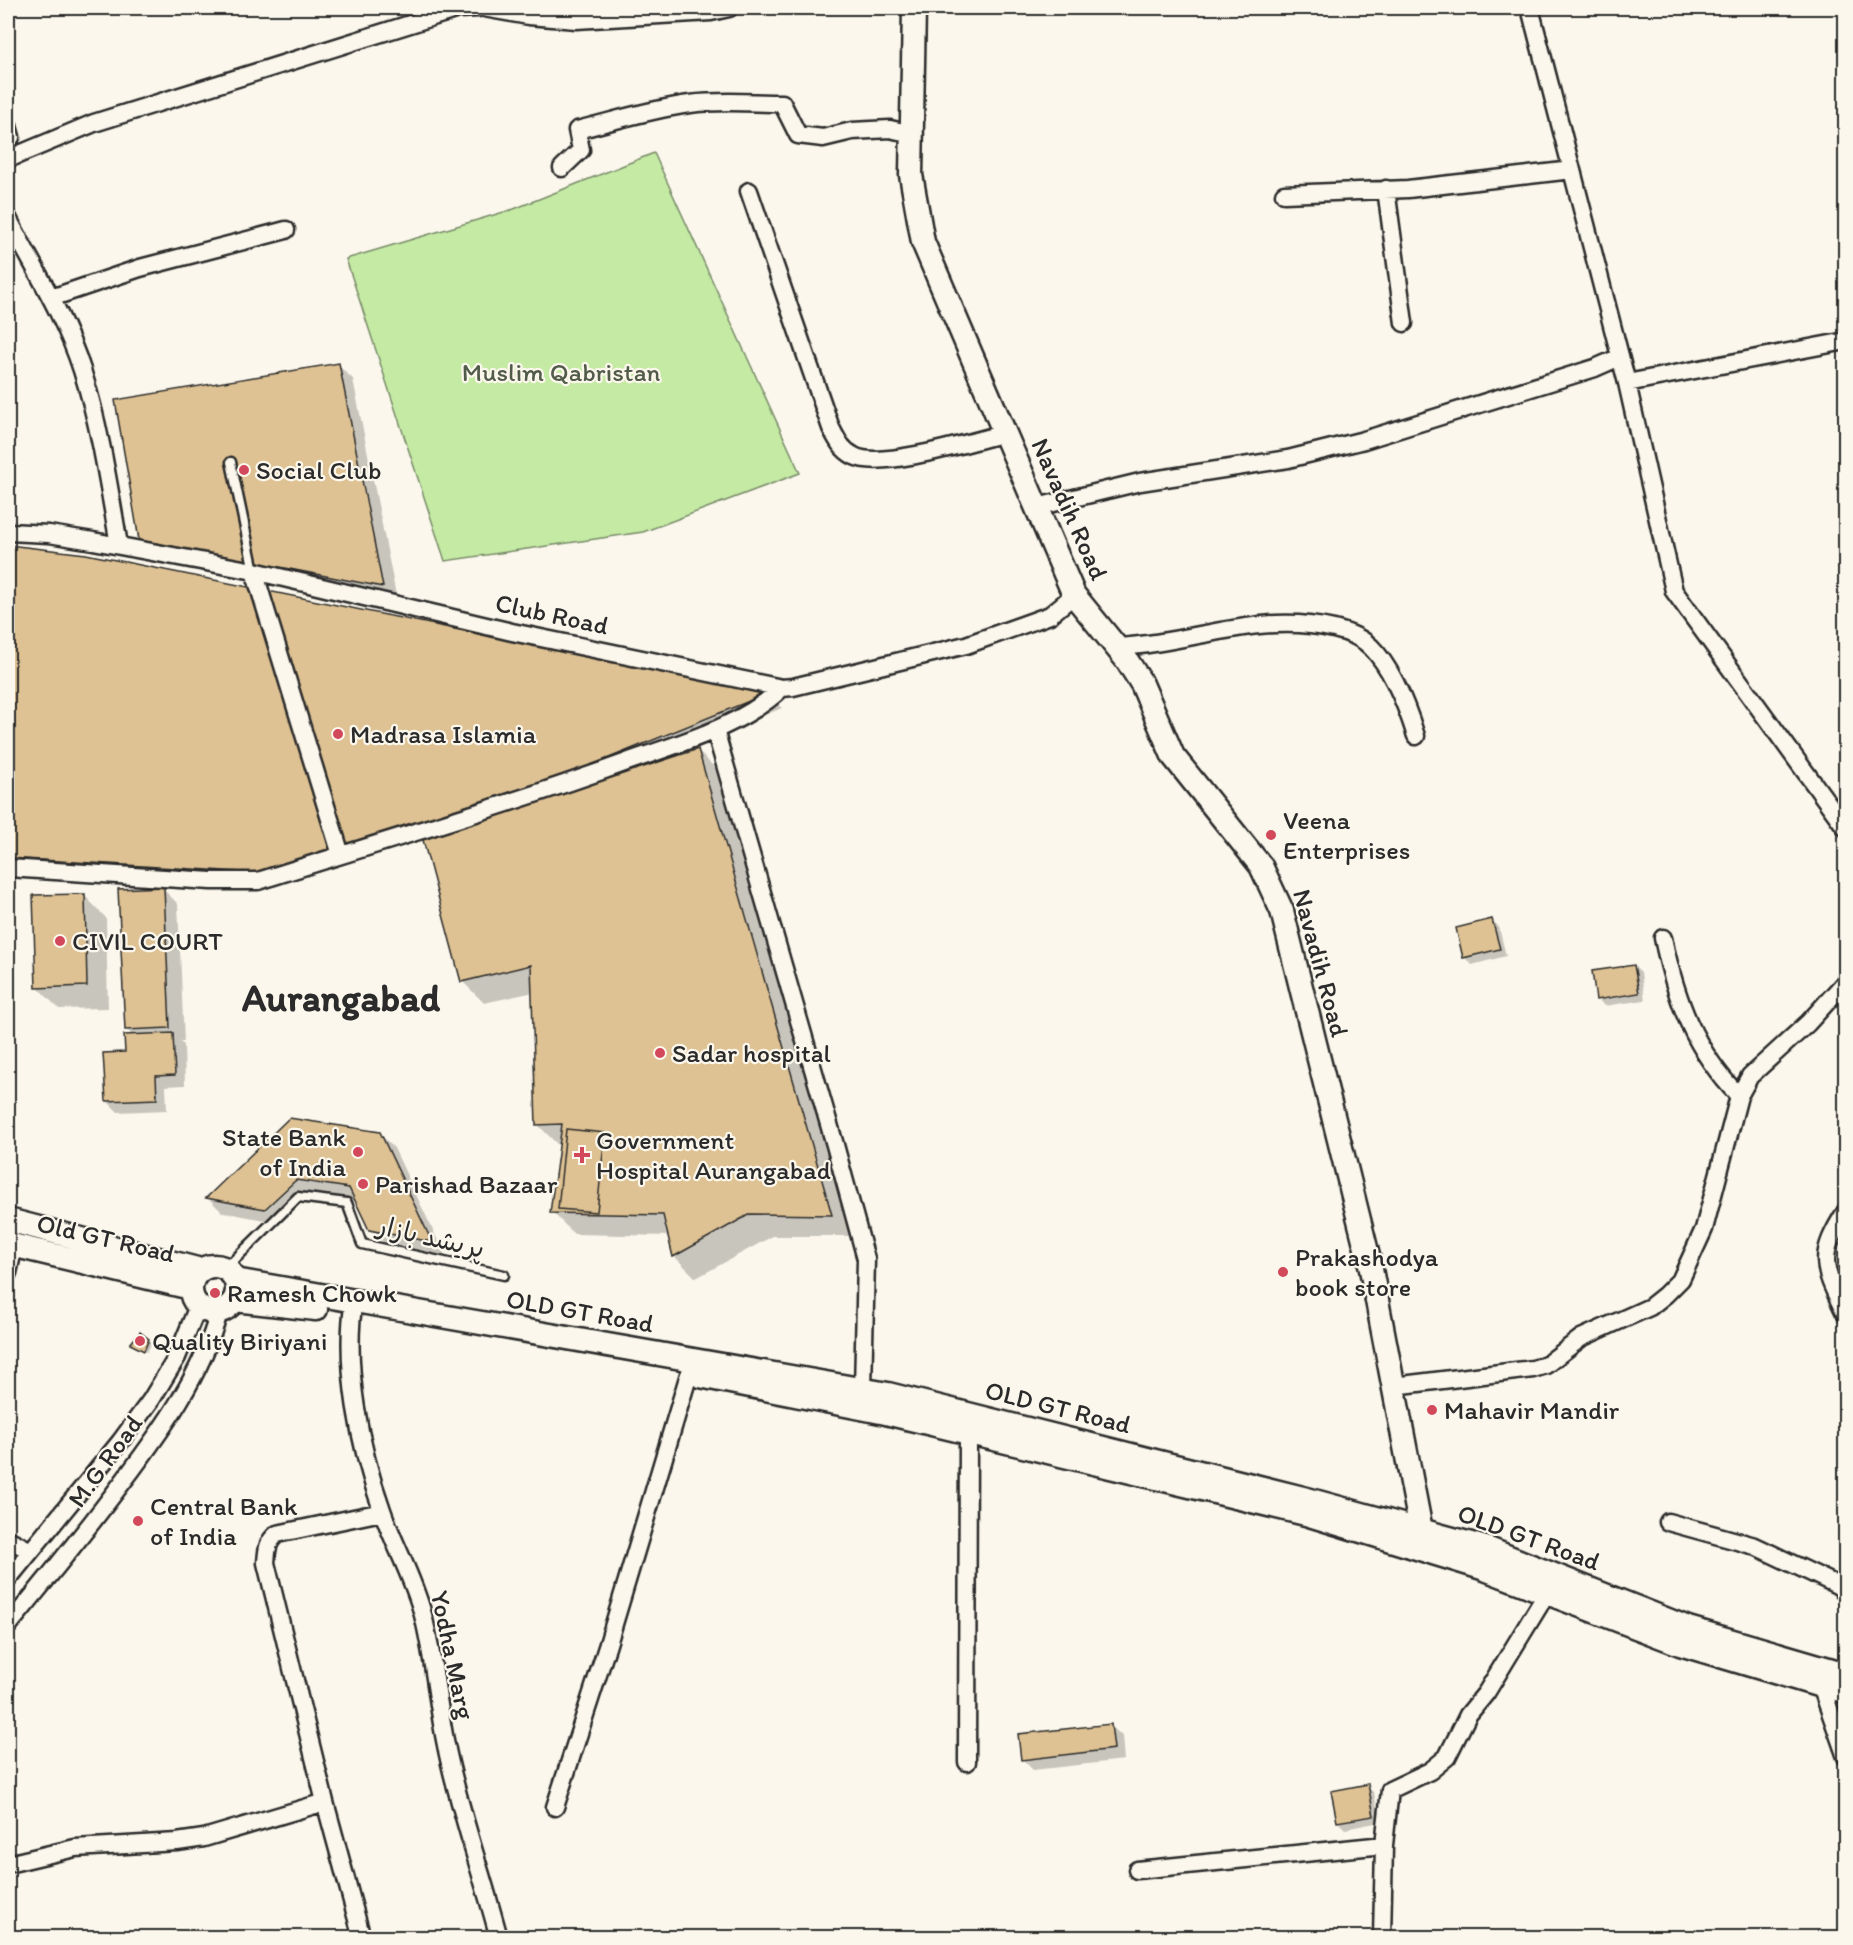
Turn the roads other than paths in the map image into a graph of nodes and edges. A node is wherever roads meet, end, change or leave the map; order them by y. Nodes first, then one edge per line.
1 (482, 8) edge
2 (729, 8) edge
3 (914, 8) edge
4 (1530, 8) edge
5 (620, 12) edge
6 (8, 126) edge
7 (912, 134) junction
8 (8, 141) edge
9 (8, 159) edge
10 (562, 168) dead end
11 (1572, 170) junction
12 (1386, 189) junction
13 (749, 191) dead end
14 (1284, 194) dead end
15 (8, 218) edge
16 (286, 230) dead end
17 (51, 298) junction
18 (1404, 323) dead end
19 (1845, 341) edge
20 (1620, 357) junction
21 (1627, 383) junction
22 (1005, 433) junction
23 (231, 462) dead end
24 (1037, 507) junction
25 (8, 532) edge
26 (119, 545) junction
27 (254, 571) junction
28 (1074, 595) junction
29 (1116, 647) junction
30 (783, 688) junction
31 (716, 730) junction
32 (1416, 736) dead end
33 (1845, 828) edge
34 (341, 855) junction
35 (8, 868) edge
36 (1664, 939) dead end
37 (1845, 981) edge
38 (1739, 1096) junction
39 (1845, 1211) edge
40 (8, 1220) edge
41 (11, 1245) edge
42 (8, 1273) edge
43 (504, 1275) dead end
44 (215, 1289) junction
45 (352, 1307) junction
46 (1845, 1315) edge
47 (689, 1374) junction
48 (1394, 1386) junction
49 (863, 1389) junction
50 (968, 1432) junction
51 (382, 1512) junction
52 (1668, 1522) dead end
53 (8, 1539) edge
54 (1418, 1539) junction
55 (31, 1551) junction
56 (8, 1579) edge
57 (1845, 1592) edge
58 (1548, 1593) junction
59 (8, 1626) edge
60 (1845, 1674) edge
61 (1821, 1686) junction
62 (1845, 1691) edge
63 (1845, 1757) edge
64 (967, 1762) dead end
65 (325, 1802) junction
66 (555, 1807) dead end
67 (1384, 1845) junction
68 (8, 1864) edge
69 (1137, 1870) dead end
70 (362, 1938) edge
71 (499, 1938) edge
72 (1382, 1938) edge

1 - 5 street
1 - 9 street
2 - 5 street
3 - 7 main road, Navadih Road
4 - 11 street
6 - 8 street
7 - 10 street
7 - 22 main road, Navadih Road
11 - 12 street
11 - 20 street
12 - 14 street
12 - 18 street
13 - 22 street
15 - 17 street
16 - 17 street
17 - 26 street
19 - 21 street
20 - 21 street
20 - 24 street
21 - 33 street
22 - 24 main road, Navadih Road
23 - 27 lane
24 - 28 main road, Navadih Road
25 - 26 street, Club Road
26 - 27 street, Club Road
27 - 30 street, Club Road
27 - 34 street
28 - 29 main road, Navadih Road
28 - 30 street, Club Road
29 - 32 street
29 - 48 main road, Navadih Road
30 - 31 street
31 - 34 street
31 - 49 street
34 - 35 street
36 - 38 street
37 - 38 street
38 - 48 street
39 - 46 street
40 - 44 main road, OLD GT Road
41 - 42 street
41 - 44 main road, Old GT Road
43 - 44 lane, پریشد بازار
44 - 45 main road, OLD GT Road
44 - 55 street, M.G Road
44 - 59 street, M.G Road
45 - 47 main road, OLD GT Road
45 - 49 main road, OLD GT Road
45 - 51 street, Yodha Marg
47 - 50 main road, OLD GT Road
47 - 66 street
48 - 54 main road, Navadih Road
49 - 54 main road, OLD GT Road
50 - 54 main road, OLD GT Road
50 - 64 street
51 - 65 street
51 - 71 street, Yodha Marg
52 - 57 street
53 - 55 street
54 - 58 main road, OLD GT Road
54 - 60 main road, OLD GT Road
55 - 56 street, M.G Road
58 - 61 main road, OLD GT Road
58 - 67 street
61 - 62 main road, OLD GT Road
61 - 63 street
65 - 68 street
65 - 70 street
67 - 69 street
67 - 72 street

